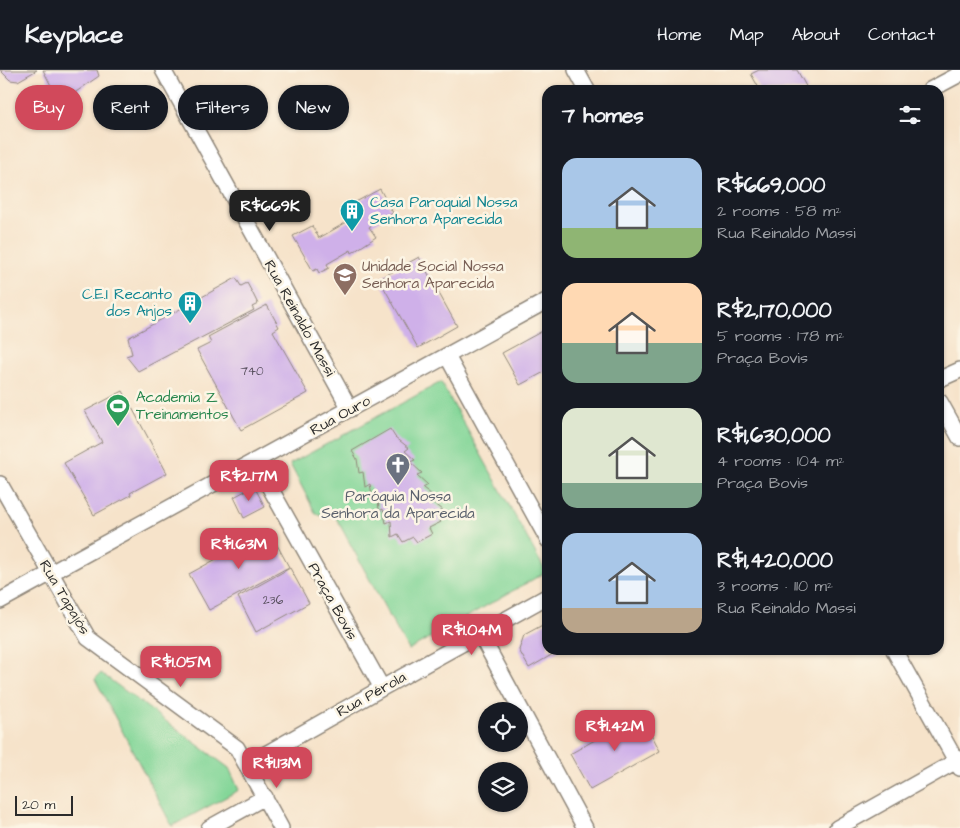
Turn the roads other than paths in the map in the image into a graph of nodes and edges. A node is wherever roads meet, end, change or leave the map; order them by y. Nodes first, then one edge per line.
1 (163, 70) edge
2 (576, 70) edge
3 (960, 74) edge
4 (584, 85) edge
5 (939, 85) edge
6 (542, 303) edge
7 (447, 356) junction
8 (960, 370) edge
9 (944, 377) edge
10 (350, 409) junction
11 (944, 409) edge
12 (960, 438) edge
13 (255, 461) junction
14 (0, 484) edge
15 (542, 529) edge
16 (50, 573) junction
17 (542, 599) edge
18 (0, 602) edge
19 (480, 634) junction
20 (897, 655) edge
21 (382, 688) junction
22 (959, 763) edge
23 (248, 764) junction
24 (265, 797) junction
25 (209, 828) edge
26 (281, 828) edge
27 (585, 828) edge
28 (837, 828) edge

1 - 10 street, Rua Reinaldo Massi
2 - 4 street
3 - 5 street
6 - 7 street, Rua Ouro
7 - 10 street, Rua Ouro
7 - 15 street
8 - 9 street
10 - 13 street, Rua Ouro
11 - 12 street
13 - 16 street, Rua Ouro
13 - 21 street, Praça Bovis
14 - 16 street, Rua Tapajós
16 - 18 street, Rua Ouro
16 - 23 street, Rua Tapajós
17 - 19 street, Rua Pérola
19 - 21 street, Rua Pérola
19 - 27 street
20 - 22 street
21 - 23 street, Rua Pérola
22 - 28 street
23 - 24 street, Rua Tapajós
24 - 25 street
24 - 26 street, Rua Tapajós

